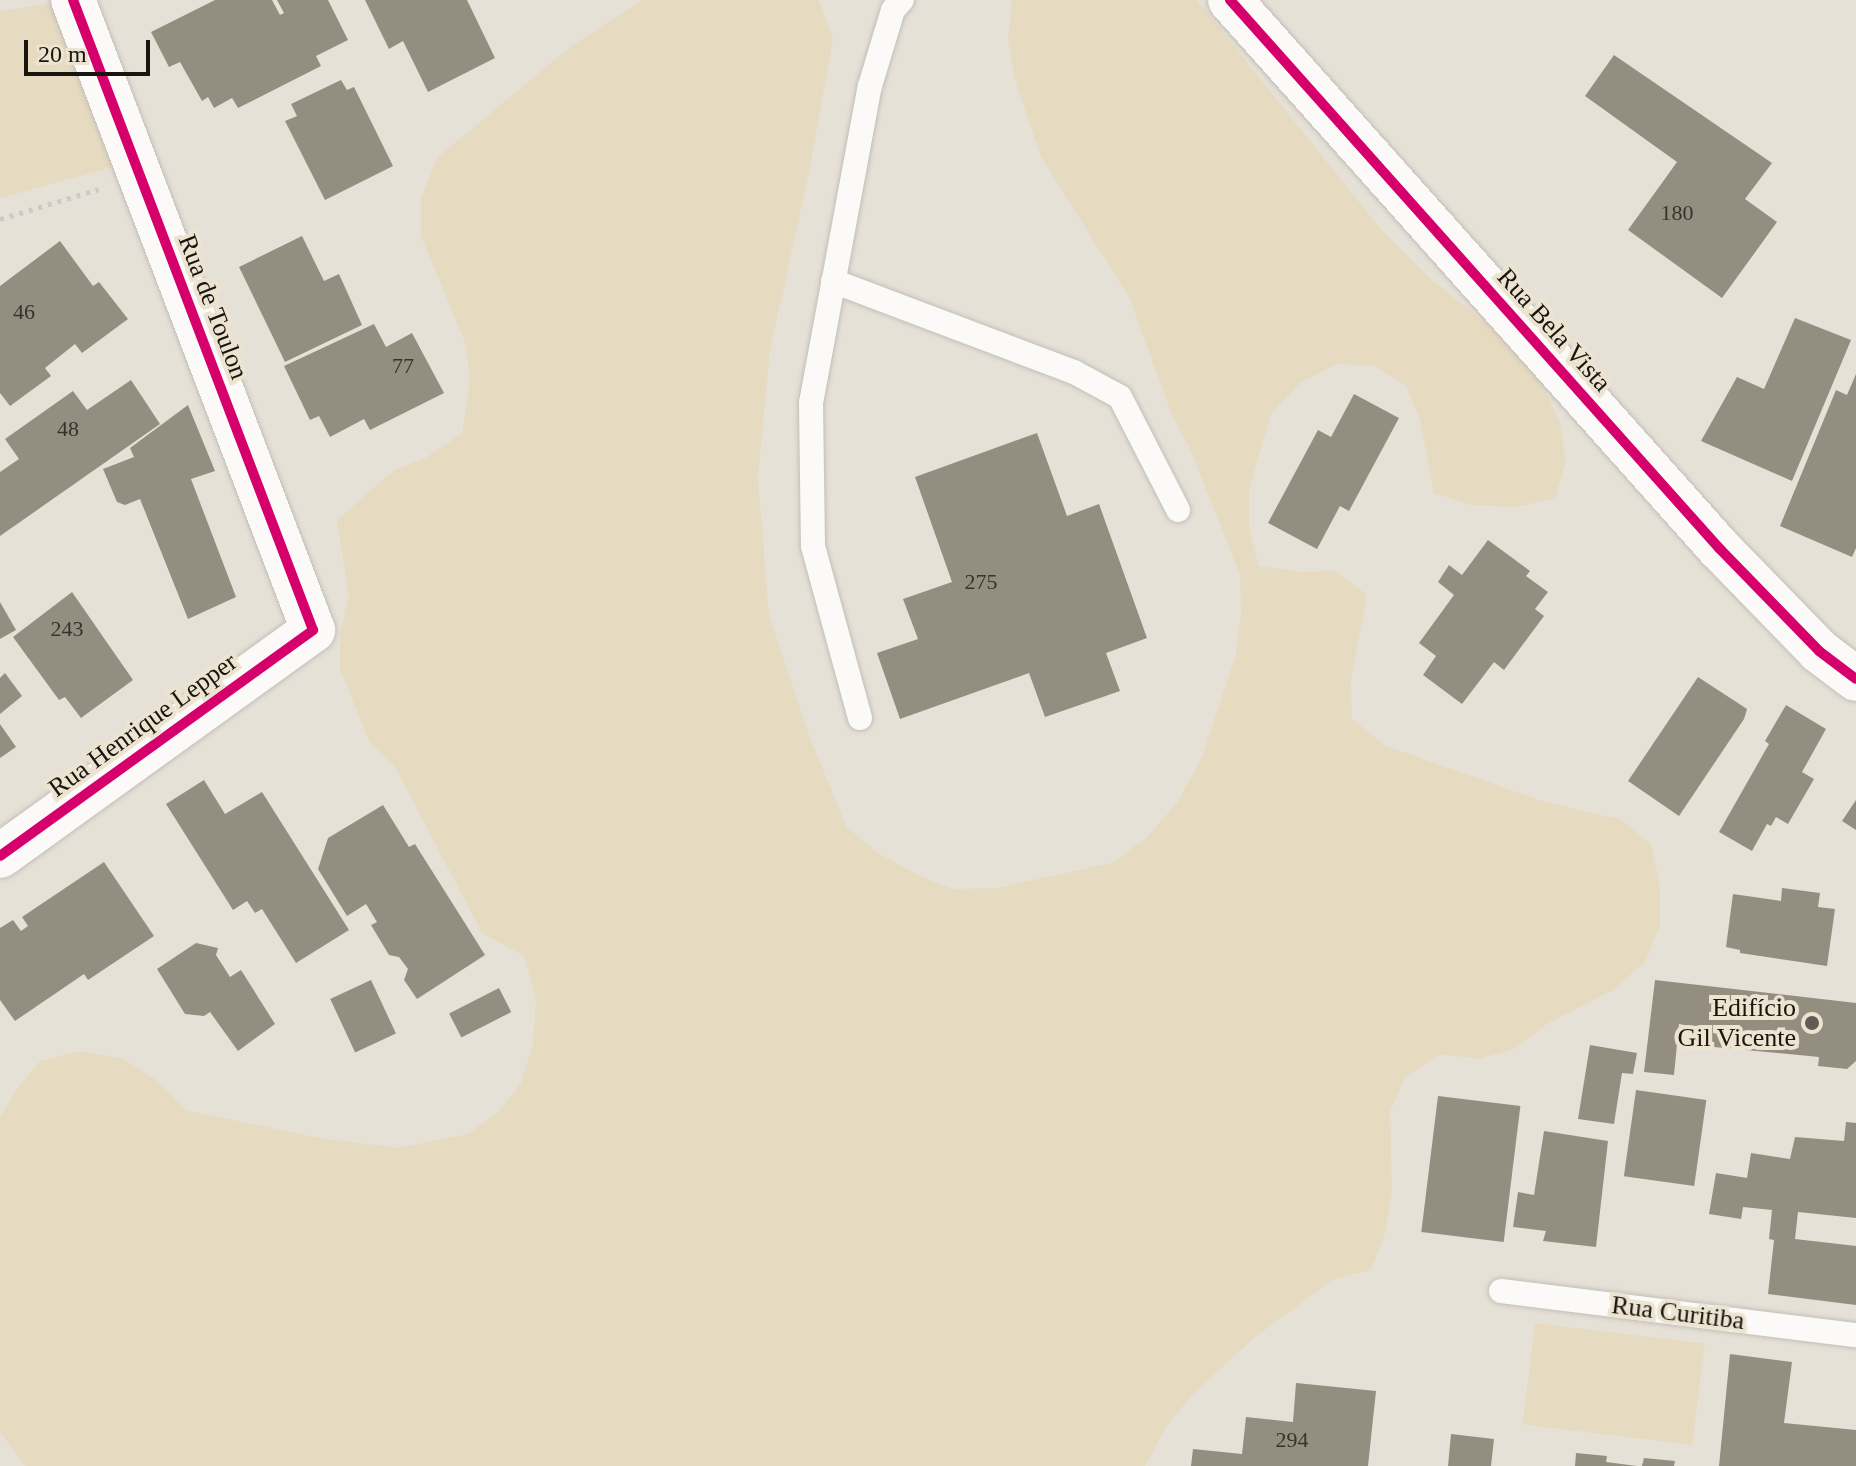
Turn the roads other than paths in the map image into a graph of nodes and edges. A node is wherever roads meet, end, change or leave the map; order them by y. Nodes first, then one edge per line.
1 (73, 0) edge
2 (902, 0) edge
3 (1230, 0) edge
4 (833, 281) junction
5 (1178, 510) dead end
6 (313, 630) joint
7 (1856, 679) edge
8 (860, 718) dead end
9 (0, 856) edge
10 (1501, 1291) dead end
11 (1856, 1335) edge

1 - 6 street, Rua de Toulon
2 - 4 lane
3 - 7 street, Rua Bela Vista
4 - 5 lane
4 - 8 lane
6 - 9 street, Rua Henrique Lepper
10 - 11 lane, Rua Curitiba

